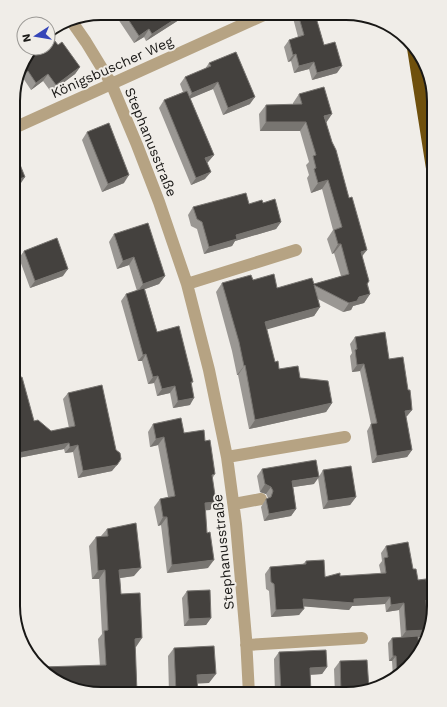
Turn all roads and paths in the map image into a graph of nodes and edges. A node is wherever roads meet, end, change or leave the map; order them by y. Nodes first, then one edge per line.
1 (253, 20) edge
2 (74, 25) edge
3 (415, 59) edge
4 (111, 83) junction
5 (20, 125) edge
6 (427, 137) edge
7 (296, 250) dead end
8 (186, 284) junction
9 (345, 437) dead end
10 (227, 457) junction
11 (261, 499) dead end
12 (234, 504) junction
13 (362, 638) dead end
14 (246, 645) junction
15 (249, 687) edge

1 - 4 street, Königsbuscher Weg
2 - 4 street, Stephanusstraße
3 - 6 highway
4 - 5 street, Königsbuscher Weg
4 - 8 street, Stephanusstraße
7 - 8 street
8 - 10 street, Stephanusstraße
9 - 10 street
10 - 12 street, Stephanusstraße
11 - 12 street
12 - 14 street, Stephanusstraße
13 - 14 street
14 - 15 street, Stephanusstraße

